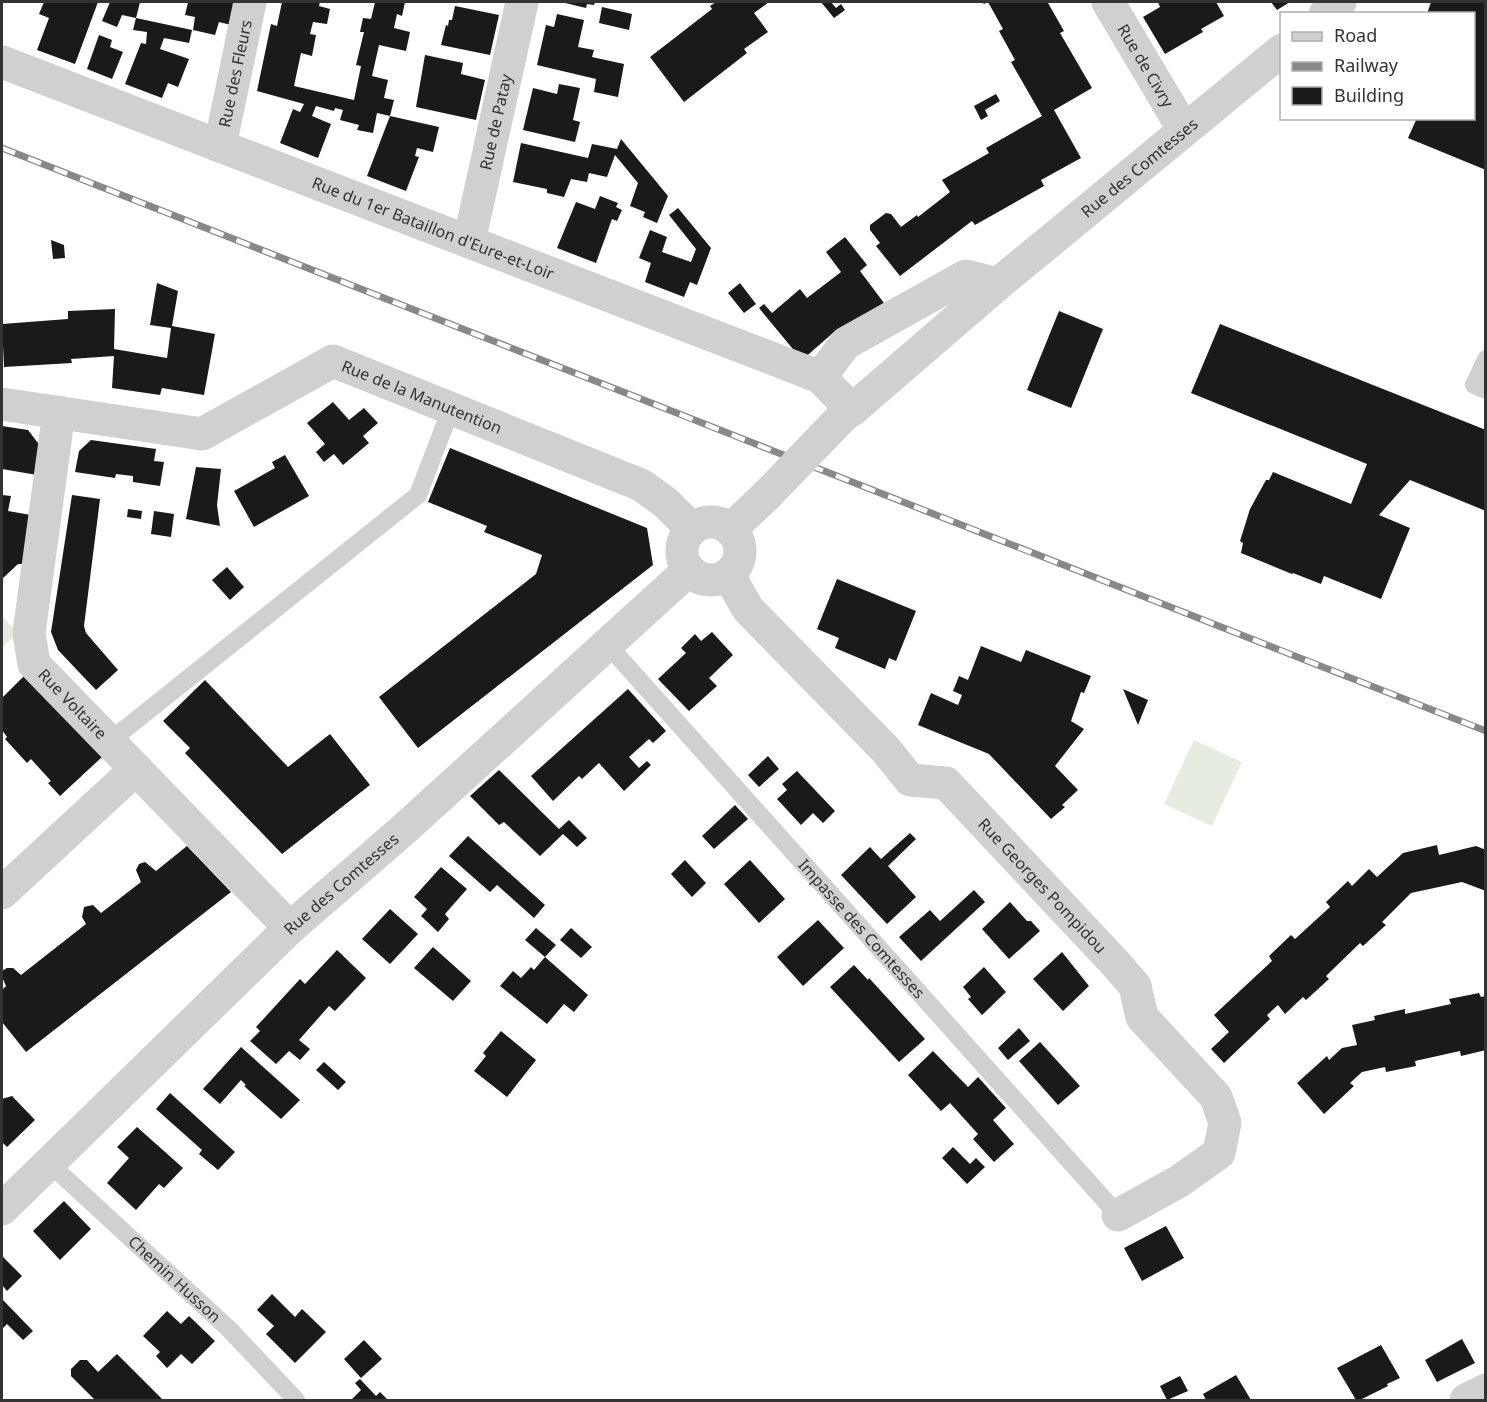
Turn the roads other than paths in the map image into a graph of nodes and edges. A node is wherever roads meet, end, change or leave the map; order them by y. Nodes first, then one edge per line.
1 (250, 2) edge
2 (522, 2) edge
3 (1108, 2) edge
4 (1340, 2) edge
5 (1328, 12) edge
6 (1280, 51) edge
7 (2, 62) edge
8 (1184, 130) junction
9 (220, 146) junction
10 (469, 242) junction
11 (998, 284) junction
12 (1485, 359) edge
13 (820, 376) junction
14 (1485, 390) edge
15 (2, 404) edge
16 (451, 409) junction
17 (59, 412) junction
18 (848, 412) junction
19 (692, 529) junction
20 (730, 530) junction
21 (689, 570) junction
22 (728, 574) junction
23 (607, 644) junction
24 (110, 741) junction
25 (136, 768) junction
26 (2, 893) edge
27 (290, 927) junction
28 (49, 1163) junction
29 (2, 1209) edge
30 (1118, 1215) joint
31 (1485, 1390) edge
32 (296, 1401) edge
33 (1466, 1401) edge

1 - 9 street, Rue des Fleurs
2 - 10 street, Rue de Patay
3 - 8 street, Rue de Civry
4 - 5 street
6 - 8 street, Rue des Comtesses
7 - 9 street, Rue du 1er Bataillon d'Eure-et-Loir
8 - 11 street, Rue des Comtesses
9 - 10 street, Rue du 1er Bataillon d'Eure-et-Loir
10 - 13 street, Rue du 1er Bataillon d'Eure-et-Loir
11 - 13 street
11 - 18 street, Rue des Comtesses
12 - 14 lane
13 - 18 street, Rue du 1er Bataillon d'Eure-et-Loir
15 - 17 street, Rue de la Manutention
16 - 17 street, Rue de la Manutention
16 - 19 street, Rue de la Manutention
16 - 24 lane
17 - 24 street, Rue Voltaire
18 - 20 street, Rue des Comtesses, bridge
19 - 20 street
19 - 21 street
20 - 22 street
21 - 22 street
21 - 23 street, Rue des Comtesses
22 - 30 street, Rue Georges Pompidou
23 - 27 street, Rue des Comtesses
23 - 30 lane, Impasse des Comtesses
24 - 25 street, Rue Voltaire
25 - 26 street
25 - 27 street, Rue Voltaire
27 - 28 street, Rue des Comtesses
28 - 29 street, Rue des Comtesses
28 - 32 lane, Chemin Husson
31 - 33 street

